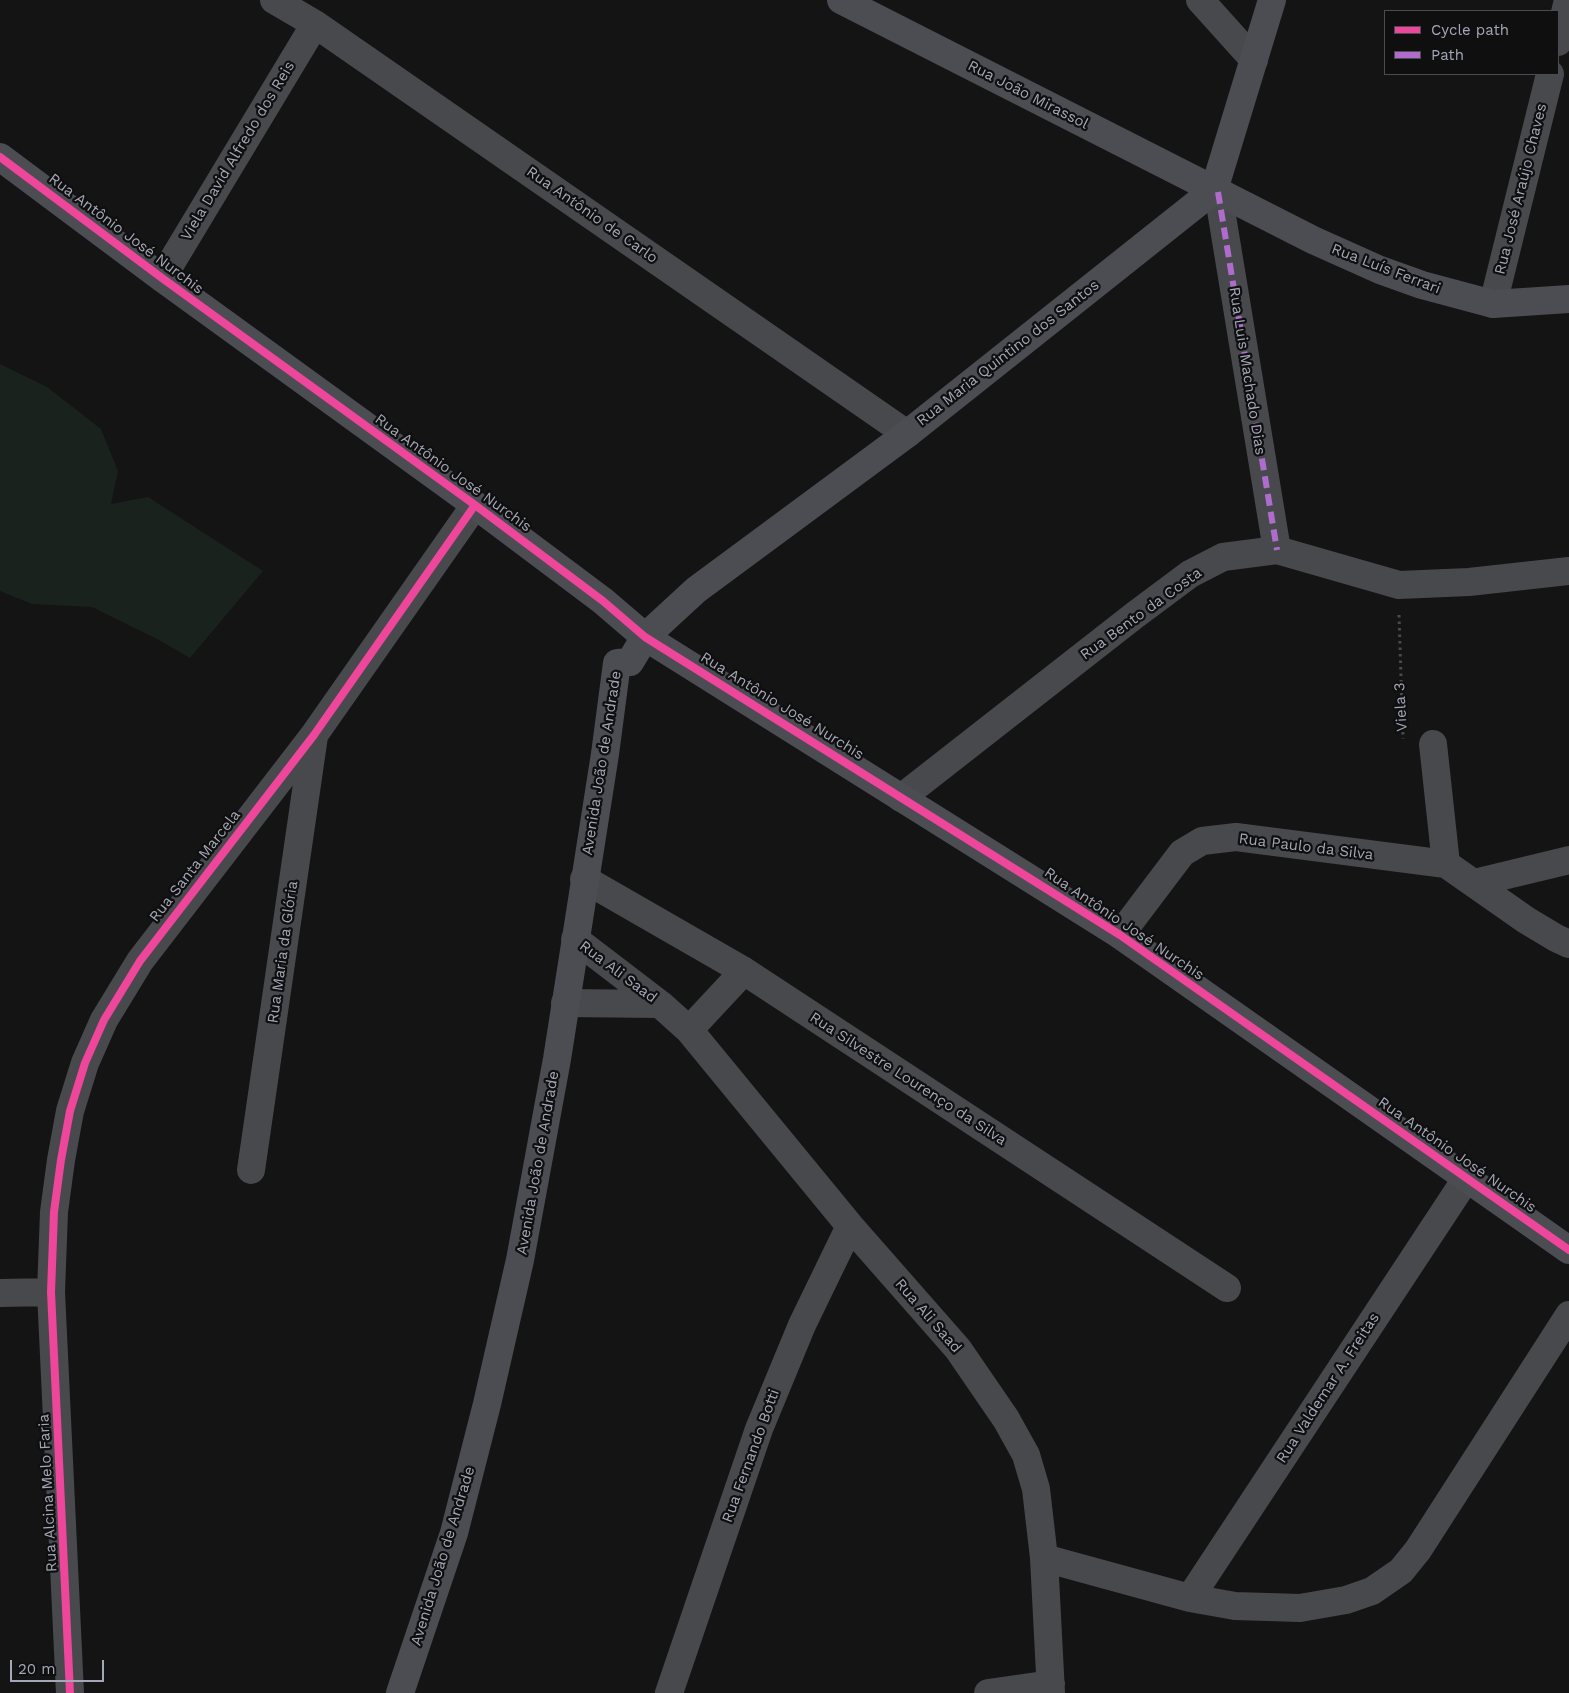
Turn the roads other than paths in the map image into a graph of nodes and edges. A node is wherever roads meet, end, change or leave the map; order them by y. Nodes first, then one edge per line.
1 (274, 0) edge
2 (841, 0) edge
3 (1200, 0) edge
4 (1272, 0) edge
5 (1568, 0) edge
6 (315, 24) junction
7 (1559, 38) edge
8 (1254, 60) junction
9 (1550, 75) edge
10 (0, 157) edge
11 (1216, 191) junction
12 (162, 278) junction
13 (1569, 299) edge
14 (1493, 304) junction
15 (907, 434) junction
16 (475, 505) junction
17 (1277, 550) junction
18 (1569, 571) edge
19 (645, 637) junction
20 (314, 735) junction
21 (1433, 744) road end
22 (901, 798) junction
23 (1569, 860) edge
24 (1446, 864) junction
25 (584, 879) junction
26 (1474, 883) junction
27 (1120, 935) junction
28 (575, 939) junction
29 (1569, 944) edge
30 (744, 971) junction
31 (565, 1003) junction
32 (660, 1004) junction
33 (689, 1030) junction
34 (251, 1170) dead end
35 (1466, 1179) junction
36 (850, 1226) junction
37 (1569, 1250) edge
38 (1227, 1288) dead end
39 (0, 1292) edge
40 (51, 1292) junction
41 (1569, 1315) edge
42 (1044, 1558) junction
43 (1190, 1598) junction
44 (1051, 1688) edge
45 (70, 1693) edge
46 (400, 1693) edge
47 (669, 1693) edge
48 (988, 1693) edge

1 - 6 street, Rua Antônio de Carlo
2 - 11 street, Rua João Mirassol
3 - 8 street
4 - 8 street
5 - 7 street
6 - 12 street, Viela David Alfredo dos Reis
6 - 15 street, Rua Antônio de Carlo
8 - 11 street
9 - 14 street, Rua José Araújo Chaves
10 - 12 street, Rua Antônio José Nurchis
11 - 14 street, Rua Luís Ferrari
11 - 15 street, Rua Maria Quintino dos Santos
11 - 17 street, Rua Luis Machado Dias
12 - 16 street, Rua Antônio José Nurchis
13 - 14 street, Rua Luís Ferrari
15 - 19 street, Rua Maria Quintino dos Santos
16 - 19 street, Rua Antônio José Nurchis
16 - 20 street, Rua Santa Marcela
17 - 18 street, Rua Bento da Costa
17 - 22 street, Rua Bento da Costa
19 - 22 street, Rua Antônio José Nurchis
19 - 25 street, Avenida João de Andrade
20 - 34 street, Rua Maria da Glória
20 - 40 street, Rua Santa Marcela
21 - 24 street
22 - 27 street, Rua Antônio José Nurchis
23 - 26 street
24 - 26 street
24 - 27 street, Rua Paulo da Silva
25 - 28 street, Avenida João de Andrade
25 - 30 street, Rua Silvestre Lourenço da Silva
26 - 29 street
27 - 35 street, Rua Antônio José Nurchis
28 - 31 street, Avenida João de Andrade
28 - 32 street, Rua Ali Saad
30 - 33 street
30 - 38 street, Rua Silvestre Lourenço da Silva
31 - 32 street, Rua Ali Saad
31 - 46 street, Avenida João de Andrade
32 - 33 street, Rua Ali Saad
33 - 36 street, Rua Ali Saad
35 - 37 street, Rua Antônio José Nurchis
35 - 43 street, Rua Valdemar A. Freitas
36 - 42 street, Rua Ali Saad
36 - 47 street, Rua Fernando Botti
39 - 40 street
40 - 45 street, Rua Alcina Melo Faria
41 - 43 street
42 - 43 street
42 - 44 street, Rua Ali Saad
44 - 48 street

